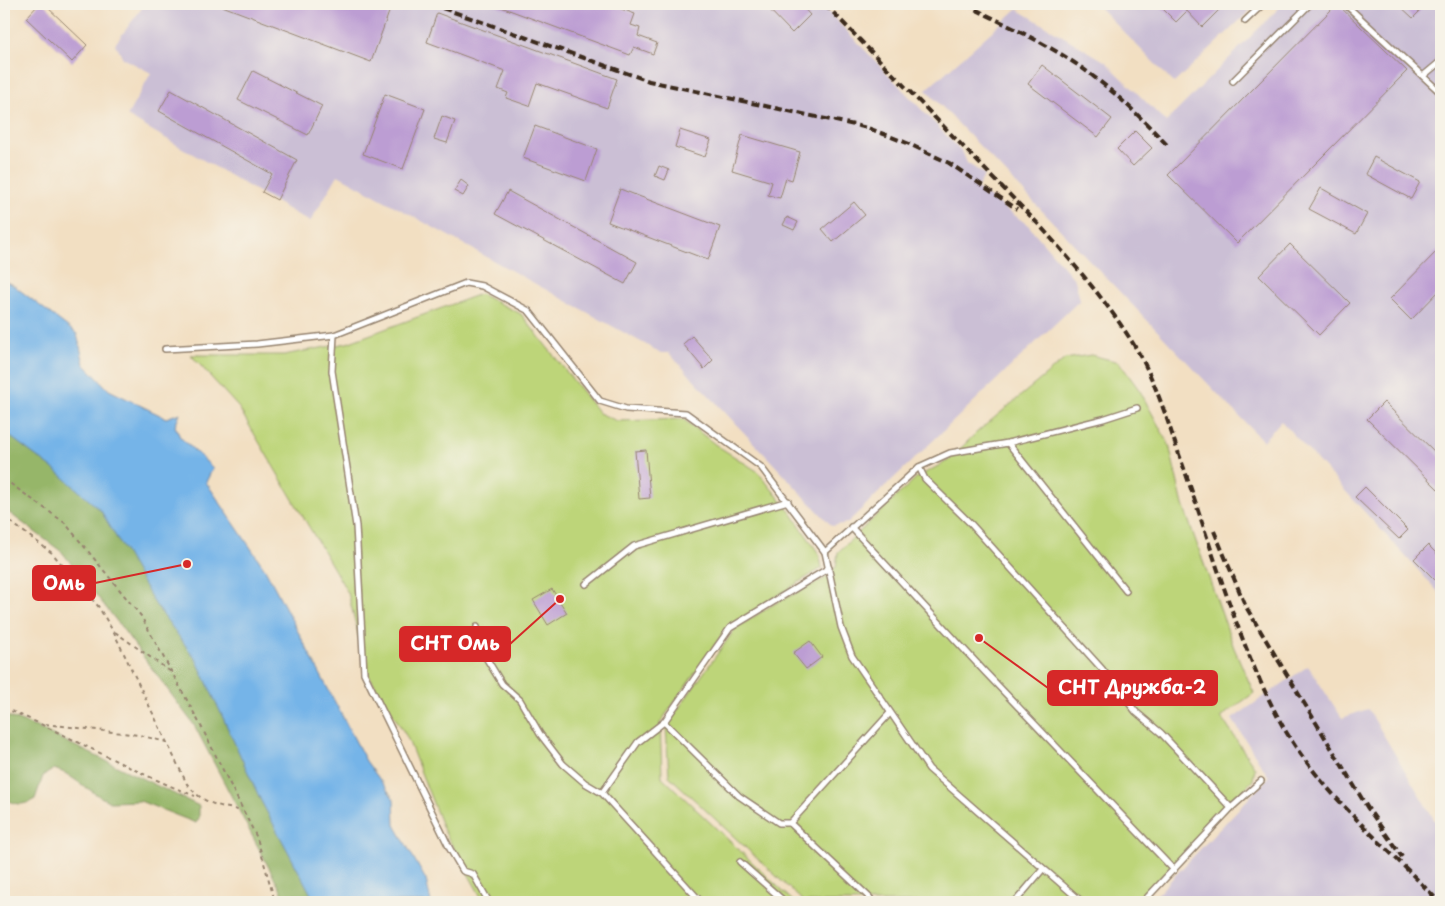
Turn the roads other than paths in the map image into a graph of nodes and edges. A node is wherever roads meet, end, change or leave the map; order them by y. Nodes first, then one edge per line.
1 (1263, 4) edge
2 (1310, 4) edge
3 (1345, 4) edge
4 (1245, 21) dead end
5 (1441, 61) edge
6 (1423, 76) junction
7 (1233, 81) dead end
8 (1441, 93) edge
9 (334, 335) junction
10 (165, 349) dead end
11 (1137, 408) dead end
12 (1008, 443) junction
13 (918, 467) junction
14 (788, 501) junction
15 (851, 527) junction
16 (825, 552) junction
17 (829, 568) junction
18 (586, 584) dead end
19 (1126, 591) dead end
20 (477, 627) dead end
21 (890, 713) junction
22 (664, 722) junction
23 (1261, 781) dead end
24 (602, 793) junction
25 (1231, 808) junction
26 (790, 823) junction
27 (740, 862) dead end
28 (1043, 869) junction
29 (1174, 870) junction
30 (870, 898) dead end
31 (489, 902) edge
32 (701, 902) edge
33 (785, 902) edge
34 (1015, 902) edge
35 (1082, 902) edge
36 (1143, 902) edge

1 - 4 lane
2 - 7 lane
3 - 6 lane
5 - 6 lane
6 - 8 lane
9 - 10 lane
9 - 14 lane
9 - 31 lane
11 - 12 lane
12 - 13 lane
12 - 19 lane
13 - 15 lane
13 - 25 lane
14 - 16 lane
14 - 18 lane
15 - 16 lane
15 - 29 lane
16 - 17 lane
17 - 21 lane
17 - 22 lane
20 - 24 lane
21 - 26 lane
21 - 28 lane
22 - 24 lane
22 - 26 lane
23 - 25 lane
24 - 32 lane
25 - 29 lane
26 - 30 lane
27 - 33 lane
28 - 34 lane
28 - 35 lane
29 - 36 lane

